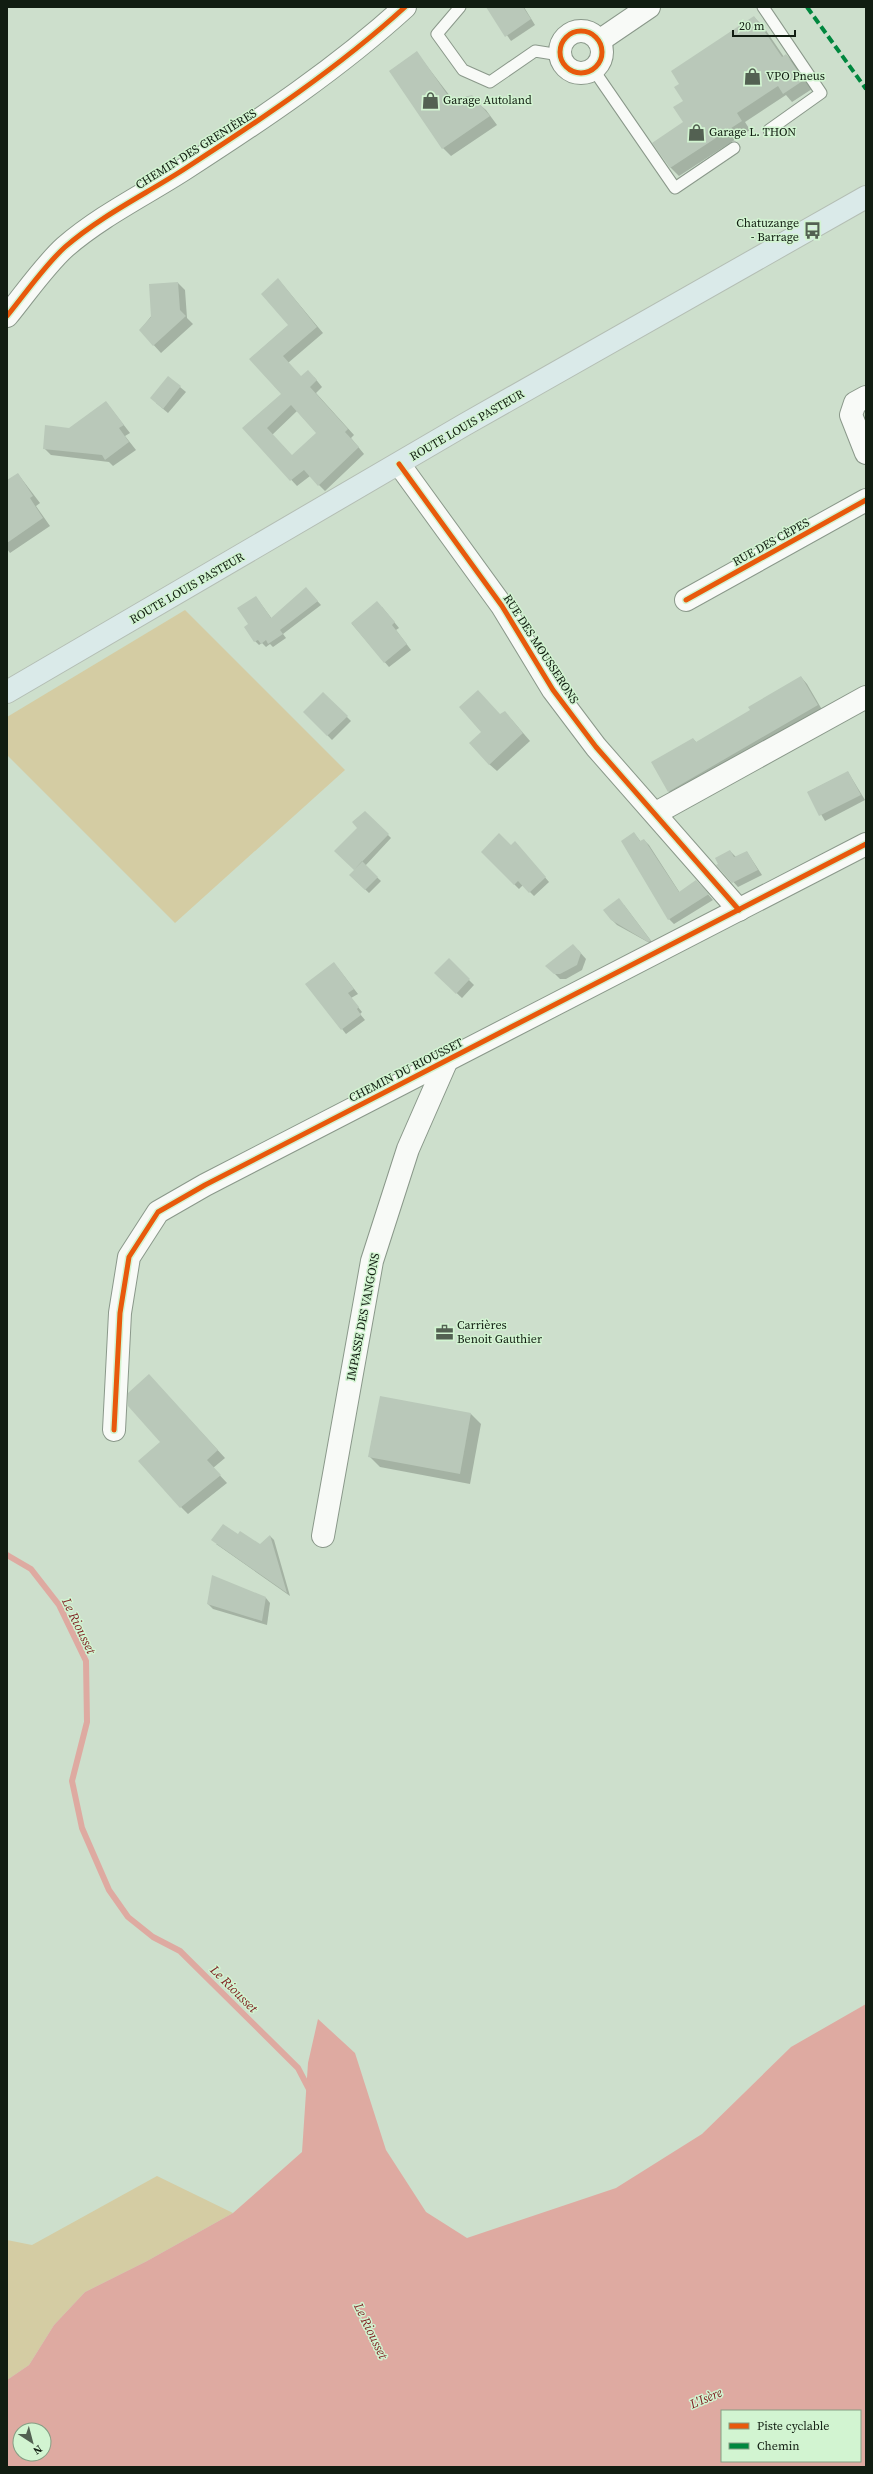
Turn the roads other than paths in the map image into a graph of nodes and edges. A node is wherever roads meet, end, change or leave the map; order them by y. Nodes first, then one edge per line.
1 (405, 7) edge
2 (460, 7) edge
3 (649, 7) edge
4 (763, 7) edge
5 (599, 41) junction
6 (560, 55) junction
7 (593, 70) junction
8 (770, 130) dead end
9 (734, 148) dead end
10 (866, 197) edge
11 (7, 316) edge
12 (866, 397) edge
13 (866, 453) edge
14 (399, 464) junction
15 (866, 500) edge
16 (686, 600) dead end
17 (7, 692) edge
18 (866, 697) edge
19 (656, 813) junction
20 (866, 844) edge
21 (739, 910) junction
22 (447, 1060) junction
23 (114, 1430) dead end
24 (322, 1536) dead end

1 - 11 street, CHEMIN DES GRENIÈRES
2 - 6 lane
3 - 5 street
4 - 8 lane
5 - 6 street
5 - 7 street
6 - 7 street
7 - 9 lane
10 - 14 main road, ROUTE LOUIS PASTEUR
12 - 13 street
14 - 17 main road, ROUTE LOUIS PASTEUR
14 - 19 street, RUE DES MOUSSERONS
15 - 16 street, RUE DES CÈPES
18 - 19 street
19 - 21 street, RUE DES MOUSSERONS
20 - 21 street, CHEMIN DU RIOUSSET
21 - 22 street, CHEMIN DU RIOUSSET
22 - 23 street, CHEMIN DU RIOUSSET
22 - 24 street, IMPASSE DES VANGONS

